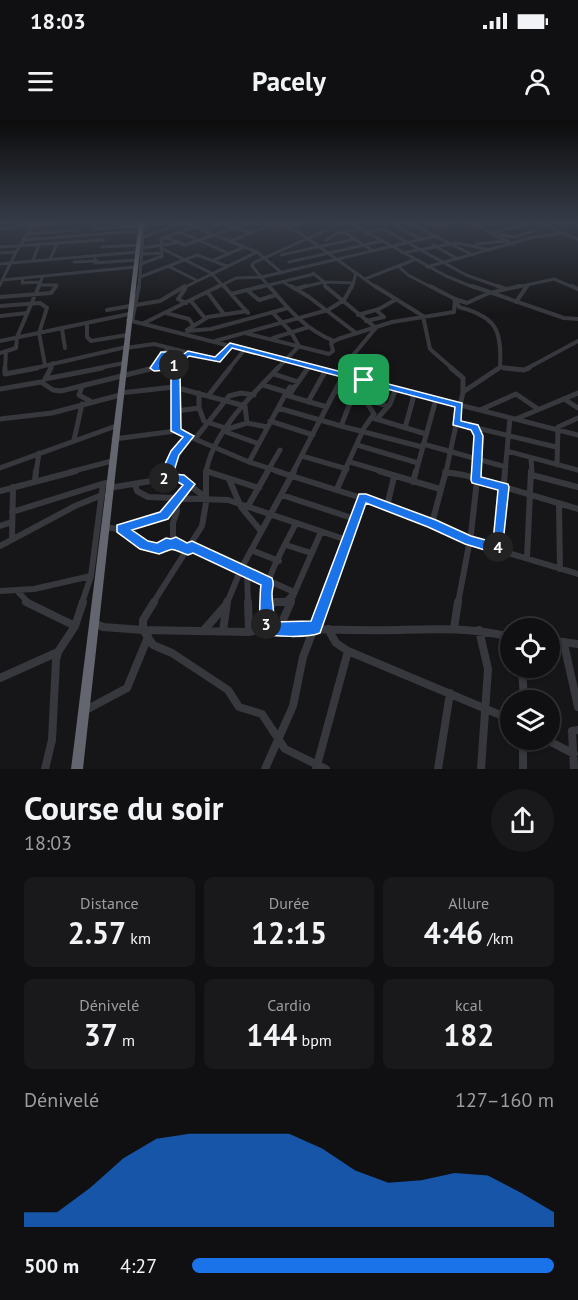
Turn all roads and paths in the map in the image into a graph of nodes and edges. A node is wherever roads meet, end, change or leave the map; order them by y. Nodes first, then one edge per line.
1 (16, 253) edge
2 (36, 253) edge
3 (53, 253) edge
4 (70, 253) edge
5 (115, 253) edge
6 (117, 253) edge
7 (126, 253) edge
8 (127, 253) edge
9 (139, 253) edge
10 (140, 253) edge
11 (173, 253) edge
12 (254, 253) edge
13 (259, 253) edge
14 (283, 253) edge
15 (326, 253) edge
16 (327, 253) edge
17 (364, 253) edge
18 (402, 253) edge
19 (426, 253) edge
20 (447, 253) edge
21 (470, 253) edge
22 (479, 253) edge
23 (230, 254) edge
24 (279, 254) junction
25 (95, 255) junction
26 (101, 255) joint
27 (195, 255) joint
28 (473, 255) junction
29 (87, 256) joint
30 (69, 257) junction
31 (75, 257) junction
32 (265, 257) junction
33 (50, 259) junction
34 (184, 259) junction
35 (458, 259) junction
36 (33, 260) junction
37 (116, 260) junction
38 (214, 260) junction
39 (337, 260) junction
40 (414, 260) junction
41 (94, 261) junction
42 (13, 262) junction
43 (74, 262) junction
44 (111, 262) junction
45 (289, 262) junction
46 (443, 263) junction
47 (0, 264) edge
48 (168, 266) junction
49 (227, 266) junction
50 (398, 266) junction
51 (306, 267) junction
52 (427, 267) junction
53 (106, 269) junction
54 (297, 269) junction
55 (211, 273) junction
56 (282, 273) junction
57 (356, 273) junction
58 (71, 274) junction
59 (314, 274) junction
60 (43, 276) junction
61 (103, 277) dead end
62 (262, 277) junction
63 (140, 278) junction
64 (365, 279) junction
65 (1, 280) edge
66 (196, 280) junction
67 (22, 281) junction
68 (283, 282) junction
69 (324, 282) junction
70 (354, 283) junction
71 (39, 284) junction
72 (0, 285) edge
73 (224, 285) junction
74 (528, 285) junction
75 (188, 286) junction
76 (267, 286) junction
77 (293, 289) junction
78 (506, 289) junction
79 (578, 289) edge
80 (249, 291) junction
81 (208, 293) junction
82 (489, 293) junction
83 (35, 294) junction
84 (231, 294) junction
85 (276, 295) junction
86 (15, 296) junction
87 (0, 297) edge
88 (455, 299) junction
89 (179, 300) junction
90 (395, 300) junction
91 (160, 301) junction
92 (517, 301) junction
93 (189, 302) junction
94 (343, 303) junction
95 (31, 304) junction
96 (0, 306) edge
97 (242, 307) junction
98 (288, 308) junction
99 (107, 310) dead end
100 (328, 310) junction
101 (376, 310) junction
102 (247, 311) junction
103 (230, 312) junction
104 (272, 312) junction
105 (27, 313) junction
106 (131, 313) junction
107 (166, 313) junction
108 (223, 313) junction
109 (358, 315) junction
110 (2, 316) edge
111 (423, 316) junction
112 (384, 317) junction
113 (252, 318) junction
114 (298, 318) junction
115 (202, 319) junction
116 (578, 319) edge
117 (366, 321) junction
118 (392, 322) junction
119 (144, 323) junction
120 (281, 323) junction
121 (0, 324) edge
122 (87, 324) junction
123 (225, 324) junction
124 (193, 325) junction
125 (309, 327) junction
126 (376, 328) junction
127 (62, 329) junction
128 (209, 329) junction
129 (185, 332) junction
130 (291, 332) junction
131 (39, 333) junction
132 (245, 333) junction
133 (356, 333) junction
134 (127, 334) junction
135 (234, 336) junction
136 (17, 337) junction
137 (205, 339) junction
138 (271, 339) junction
139 (0, 341) edge
140 (213, 341) junction
141 (334, 341) junction
142 (577, 342) edge
143 (299, 345) junction
144 (230, 346) junction
145 (126, 347) junction
146 (65, 348) dead end
147 (168, 348) junction
148 (245, 349) junction
149 (6, 351) junction
150 (0, 353) edge
151 (188, 353) junction
152 (164, 354) junction
153 (285, 360) junction
154 (178, 362) junction
155 (53, 363) junction
156 (124, 363) junction
157 (45, 365) junction
158 (309, 366) junction
159 (171, 367) junction
160 (500, 367) junction
161 (154, 368) junction
162 (326, 370) junction
163 (2, 374) edge
164 (122, 374) junction
165 (274, 374) junction
166 (344, 375) junction
167 (43, 380) junction
168 (298, 382) junction
169 (82, 386) junction
170 (263, 386) junction
171 (174, 387) junction
172 (396, 388) junction
173 (0, 389) edge
174 (335, 391) junction
175 (412, 392) junction
176 (463, 392) junction
177 (199, 393) junction
178 (578, 393) edge
179 (120, 394) junction
180 (254, 395) junction
181 (287, 395) junction
182 (208, 396) junction
183 (353, 396) junction
184 (362, 398) junction
185 (436, 399) junction
186 (564, 399) junction
187 (225, 400) junction
188 (92, 402) junction
189 (308, 402) junction
190 (82, 404) junction
191 (459, 405) junction
192 (245, 406) junction
193 (388, 406) junction
194 (327, 407) junction
195 (199, 408) junction
196 (278, 408) junction
197 (578, 408) edge
198 (538, 409) junction
199 (480, 410) junction
200 (176, 411) junction
201 (214, 415) junction
202 (201, 417) junction
203 (578, 418) edge
204 (0, 419) edge
205 (375, 419) junction
206 (512, 419) junction
207 (321, 421) junction
208 (208, 423) junction
209 (247, 423) junction
210 (456, 423) junction
211 (268, 424) junction
212 (116, 426) junction
213 (341, 426) junction
214 (403, 427) junction
215 (475, 428) junction
216 (557, 430) junction
217 (176, 431) junction
218 (227, 431) junction
219 (362, 432) junction
220 (426, 434) junction
221 (313, 435) junction
222 (578, 435) edge
223 (509, 436) junction
224 (192, 438) junction
225 (114, 439) junction
226 (74, 440) junction
227 (398, 440) junction
228 (259, 444) junction
229 (214, 445) junction
230 (357, 446) junction
231 (423, 446) junction
232 (556, 447) junction
233 (280, 450) dead end
234 (507, 451) junction
235 (451, 452) junction
236 (39, 453) junction
237 (302, 456) junction
238 (531, 459) junction
239 (477, 460) junction
240 (112, 461) junction
241 (249, 462) junction
242 (350, 462) junction
243 (418, 463) junction
244 (557, 465) junction
245 (506, 467) junction
246 (0, 468) edge
247 (271, 469) junction
248 (347, 469) junction
249 (578, 470) edge
250 (206, 471) junction
251 (445, 472) junction
252 (532, 475) junction
253 (291, 476) junction
254 (394, 477) junction
255 (164, 479) junction
256 (229, 479) junction
257 (476, 480) junction
258 (35, 481) junction
259 (413, 482) junction
260 (135, 484) junction
261 (107, 485) junction
262 (189, 485) junction
263 (13, 487) junction
264 (504, 487) junction
265 (578, 487) edge
266 (259, 488) junction
267 (337, 489) junction
268 (440, 489) junction
269 (0, 491) edge
270 (102, 495) junction
271 (282, 495) junction
272 (530, 495) junction
273 (205, 497) junction
274 (363, 497) junction
275 (176, 498) junction
276 (186, 498) junction
277 (559, 503) junction
278 (245, 505) junction
279 (387, 506) junction
280 (178, 508) junction
281 (578, 509) edge
282 (12, 512) junction
283 (272, 514) junction
284 (355, 519) junction
285 (12, 522) junction
286 (296, 523) junction
287 (432, 523) junction
288 (0, 526) edge
289 (104, 527) junction
290 (121, 529) junction
291 (261, 531) junction
292 (321, 532) junction
293 (12, 539) junction
294 (347, 540) junction
295 (470, 541) junction
296 (173, 544) junction
297 (286, 545) junction
298 (0, 546) edge
299 (190, 548) junction
300 (498, 549) junction
301 (251, 550) junction
302 (311, 554) junction
303 (527, 558) junction
304 (279, 561) junction
305 (560, 569) junction
306 (244, 571) junction
307 (578, 574) edge
308 (91, 576) junction
309 (268, 582) junction
310 (0, 591) edge
311 (19, 593) junction
312 (294, 593) junction
313 (227, 604) junction
314 (268, 609) junction
315 (94, 623) junction
316 (75, 626) junction
317 (265, 628) junction
318 (315, 628) junction
319 (454, 628) junction
320 (279, 629) junction
321 (328, 629) junction
322 (479, 630) junction
323 (203, 631) junction
324 (223, 631) junction
325 (249, 632) junction
326 (146, 633) junction
327 (500, 635) edge
328 (560, 643) edge
329 (564, 644) junction
330 (578, 644) edge
331 (348, 651) junction
332 (58, 652) junction
333 (570, 661) junction
334 (578, 667) edge
335 (0, 678) edge
336 (450, 693) junction
337 (578, 707) edge
338 (485, 708) junction
339 (84, 711) junction
340 (500, 715) edge
341 (578, 730) edge
342 (278, 739) junction
343 (560, 746) edge
344 (523, 750) edge
345 (574, 753) junction
346 (317, 765) edge
347 (45, 769) edge
348 (77, 769) edge
349 (265, 769) edge
350 (326, 769) edge
351 (438, 769) edge
352 (481, 769) edge
353 (523, 769) edge
354 (574, 769) edge

1 - 42 street
2 - 36 street
3 - 33 street
4 - 30 street
5 - 26 street
6 - 37 street
7 - 37 street
8 - 53 street
9 - 106 highway
10 - 63 street
11 - 34 street
12 - 49 street
13 - 32 street
14 - 24 street
15 - 45 street
16 - 39 street
17 - 39 street
18 - 40 street
19 - 46 street
20 - 35 street
21 - 28 street
22 - 28 street
23 - 38 street
24 - 32 street
24 - 45 street
25 - 26 street
25 - 29 street
25 - 41 street
27 - 34 street
27 - 38 street
28 - 35 street
29 - 31 street
30 - 31 street
30 - 33 street
31 - 43 street
32 - 56 street
32 - 62 street
33 - 36 street
34 - 48 street
34 - 55 street
35 - 46 street
36 - 42 street
37 - 41 street
37 - 44 street
38 - 49 street
39 - 51 street
39 - 57 street
40 - 50 street
40 - 52 street
41 - 43 street
41 - 44 street
42 - 47 street
42 - 65 street
43 - 58 street
44 - 53 street
45 - 54 street
46 - 52 street
46 - 78 street
48 - 63 street
48 - 66 street
49 - 55 street
50 - 64 street
50 - 88 street
51 - 54 street
51 - 59 street
52 - 82 street
53 - 58 street
53 - 61 street
54 - 56 street
55 - 66 street
55 - 73 street
56 - 62 street
57 - 64 street
57 - 70 street
58 - 60 street
59 - 68 street
59 - 69 street
60 - 67 street
60 - 71 street
62 - 73 street
62 - 76 street
63 - 106 street
64 - 90 street
65 - 67 street
65 - 72 street
66 - 75 street
67 - 71 street
67 - 86 street
68 - 76 street
68 - 77 street
69 - 70 street
69 - 77 street
69 - 94 street
70 - 94 street
71 - 83 street
71 - 83 street
73 - 81 street
73 - 84 street
74 - 78 street
74 - 79 street
74 - 92 street
75 - 89 street
75 - 91 street
76 - 80 street
76 - 85 street
77 - 100 street
78 - 82 street
80 - 84 street
80 - 85 street
81 - 93 street
81 - 108 street
82 - 88 street
82 - 92 street
83 - 86 street
83 - 95 street
84 - 97 street
85 - 98 street
86 - 87 street
88 - 111 street
88 - 160 street
89 - 91 street
89 - 93 street
90 - 101 street
90 - 111 street
91 - 106 street
92 - 116 street
93 - 107 street
93 - 115 street
94 - 100 street
94 - 109 street
95 - 96 street
95 - 105 street
95 - 131 street
97 - 102 street
97 - 103 street
98 - 104 street
98 - 114 street
99 - 106 street
100 - 114 street
100 - 133 street
101 - 109 street
101 - 112 street
102 - 103 street
102 - 113 street
103 - 108 street
104 - 113 street
104 - 120 street
105 - 110 street
105 - 136 street
106 - 119 street
106 - 122 street
106 - 134 highway
107 - 119 street
107 - 124 street
108 - 115 street
109 - 117 street
110 - 121 street
111 - 118 street
111 - 176 street
112 - 117 street
112 - 118 street
113 - 123 street
114 - 120 street
114 - 125 street
115 - 124 street
115 - 128 street
117 - 126 street
118 - 126 street
119 - 129 street
120 - 130 street
120 - 132 street
122 - 127 street
122 - 134 street
123 - 128 street
123 - 135 street
124 - 129 street
125 - 130 street
125 - 141 street
126 - 133 street
126 - 166 street
127 - 131 street
127 - 146 street
128 - 129 street
128 - 137 street
129 - 137 street
130 - 138 street
130 - 143 street
131 - 136 street
131 - 157 street
132 - 135 street
132 - 138 street
133 - 141 street
134 - 145 highway
135 - 140 street
136 - 139 street
136 - 149 street
137 - 140 street
138 - 143 street
140 - 144 street
141 - 143 street
142 - 160 street
143 - 153 street
144 - 148 street
144 - 151 street
145 - 147 street
145 - 155 street
145 - 156 highway
147 - 151 street
147 - 152 street
148 - 153 street
148 - 182 street
149 - 150 street
149 - 163 street
151 - 154 street
152 - 154 street
152 - 161 street
153 - 158 street
153 - 165 street
154 - 159 street
155 - 157 street
155 - 167 street
156 - 164 highway
156 - 167 street
157 - 163 street
158 - 162 street
158 - 168 street
159 - 161 street
159 - 171 street
160 - 176 street
161 - 164 street
162 - 166 street
162 - 189 street
164 - 169 street
164 - 179 highway
165 - 168 street
165 - 170 street
166 - 172 street
166 - 174 street
167 - 169 street
167 - 173 street
168 - 181 street
169 - 188 street
170 - 180 street
170 - 181 street
171 - 177 street
171 - 179 street
171 - 200 street
172 - 175 street
172 - 193 street
174 - 183 street
174 - 194 street
175 - 185 street
175 - 214 street
176 - 191 street
177 - 182 street
177 - 195 street
178 - 186 street
179 - 188 street
179 - 212 highway
180 - 187 street
180 - 192 street
181 - 189 street
181 - 196 street
182 - 187 street
183 - 184 street
183 - 213 street
184 - 193 street
184 - 205 street
185 - 191 street
185 - 220 street
186 - 197 street
186 - 198 street
187 - 192 street
187 - 201 street
188 - 190 street
189 - 194 street
190 - 204 street
190 - 226 street
191 - 199 street
191 - 210 street
192 - 209 street
192 - 218 street
193 - 205 street
194 - 207 street
195 - 200 street
195 - 202 street
196 - 207 street
196 - 211 street
198 - 199 street
198 - 206 street
199 - 206 street
200 - 217 street
201 - 202 street
201 - 208 street
202 - 208 street
203 - 216 street
205 - 214 street
205 - 219 street
206 - 216 street
206 - 223 street
207 - 213 street
207 - 221 street
208 - 218 street
208 - 224 street
209 - 211 street
209 - 218 street
210 - 215 street
210 - 235 street
211 - 221 street
211 - 228 street
212 - 225 highway
212 - 226 street
213 - 219 street
214 - 220 street
214 - 227 street
215 - 223 street
215 - 239 street
216 - 222 street
216 - 232 street
217 - 224 street
217 - 225 street
218 - 228 street
218 - 229 street
219 - 227 street
219 - 230 street
220 - 231 street
221 - 237 street
223 - 232 street
223 - 234 street
224 - 229 street
224 - 255 street
225 - 240 highway
226 - 236 street
227 - 231 street
228 - 241 street
229 - 241 street
229 - 250 street
230 - 242 street
230 - 243 street
231 - 235 street
231 - 243 street
232 - 244 street
233 - 247 street
234 - 238 street
234 - 245 street
235 - 239 street
235 - 251 street
236 - 246 street
236 - 258 street
237 - 248 street
237 - 253 street
238 - 244 street
238 - 252 street
239 - 245 street
239 - 257 street
240 - 258 street
240 - 261 highway
241 - 247 street
242 - 248 street
242 - 254 street
243 - 259 street
244 - 249 street
245 - 264 street
247 - 253 street
247 - 266 street
248 - 267 street
250 - 256 street
250 - 273 street
251 - 257 street
251 - 268 street
252 - 265 street
252 - 272 street
253 - 267 street
253 - 271 street
254 - 259 street
254 - 279 street
255 - 260 street
255 - 262 street
256 - 266 street
256 - 278 street
257 - 264 street
257 - 295 street
258 - 263 street
259 - 268 street
260 - 261 street
260 - 275 street
261 - 270 street
261 - 282 street
261 - 289 highway
262 - 273 street
262 - 275 street
262 - 276 street
263 - 269 street
263 - 282 street
264 - 272 street
264 - 300 street
266 - 278 street
267 - 274 street
268 - 287 street
270 - 293 street
270 - 308 street
271 - 283 street
271 - 284 street
272 - 277 street
272 - 303 street
273 - 276 street
273 - 278 street
273 - 299 street
274 - 279 street
274 - 284 street
275 - 276 street
275 - 280 street
275 - 290 street
276 - 280 street
277 - 281 street
277 - 305 street
278 - 283 street
278 - 291 street
279 - 287 street
280 - 296 street
282 - 285 street
283 - 286 street
283 - 291 street
284 - 294 street
285 - 288 street
285 - 293 street
286 - 292 street
286 - 297 street
287 - 295 street
289 - 290 street
289 - 315 highway
290 - 296 street
291 - 301 street
292 - 294 street
292 - 302 street
293 - 298 street
294 - 318 street
295 - 300 street
295 - 319 street
296 - 299 street
297 - 302 street
297 - 304 street
299 - 306 street
299 - 326 street
300 - 303 street
301 - 304 street
301 - 306 street
302 - 312 street
303 - 305 street
304 - 309 street
305 - 307 street
306 - 309 street
306 - 313 street
306 - 325 street
308 - 311 street
308 - 316 street
309 - 312 street
309 - 314 street
310 - 311 street
311 - 316 street
312 - 314 street
312 - 320 street
313 - 323 street
313 - 324 street
314 - 317 street
315 - 326 street
315 - 339 highway
316 - 332 street
317 - 320 street
317 - 325 street
318 - 320 street
318 - 321 street
318 - 342 street
319 - 321 street
319 - 322 street
321 - 331 street
322 - 327 street
322 - 338 street
323 - 324 street
323 - 326 street
324 - 325 street
326 - 339 street
326 - 342 street
328 - 329 street
329 - 330 street
329 - 333 street
331 - 336 street
331 - 346 street
332 - 335 street
332 - 347 street
333 - 334 street
333 - 337 street
336 - 338 street
336 - 351 street
338 - 340 street
338 - 352 street
339 - 348 highway
341 - 345 street
342 - 346 street
342 - 349 street
343 - 345 street
344 - 353 street
345 - 354 street
346 - 350 street

